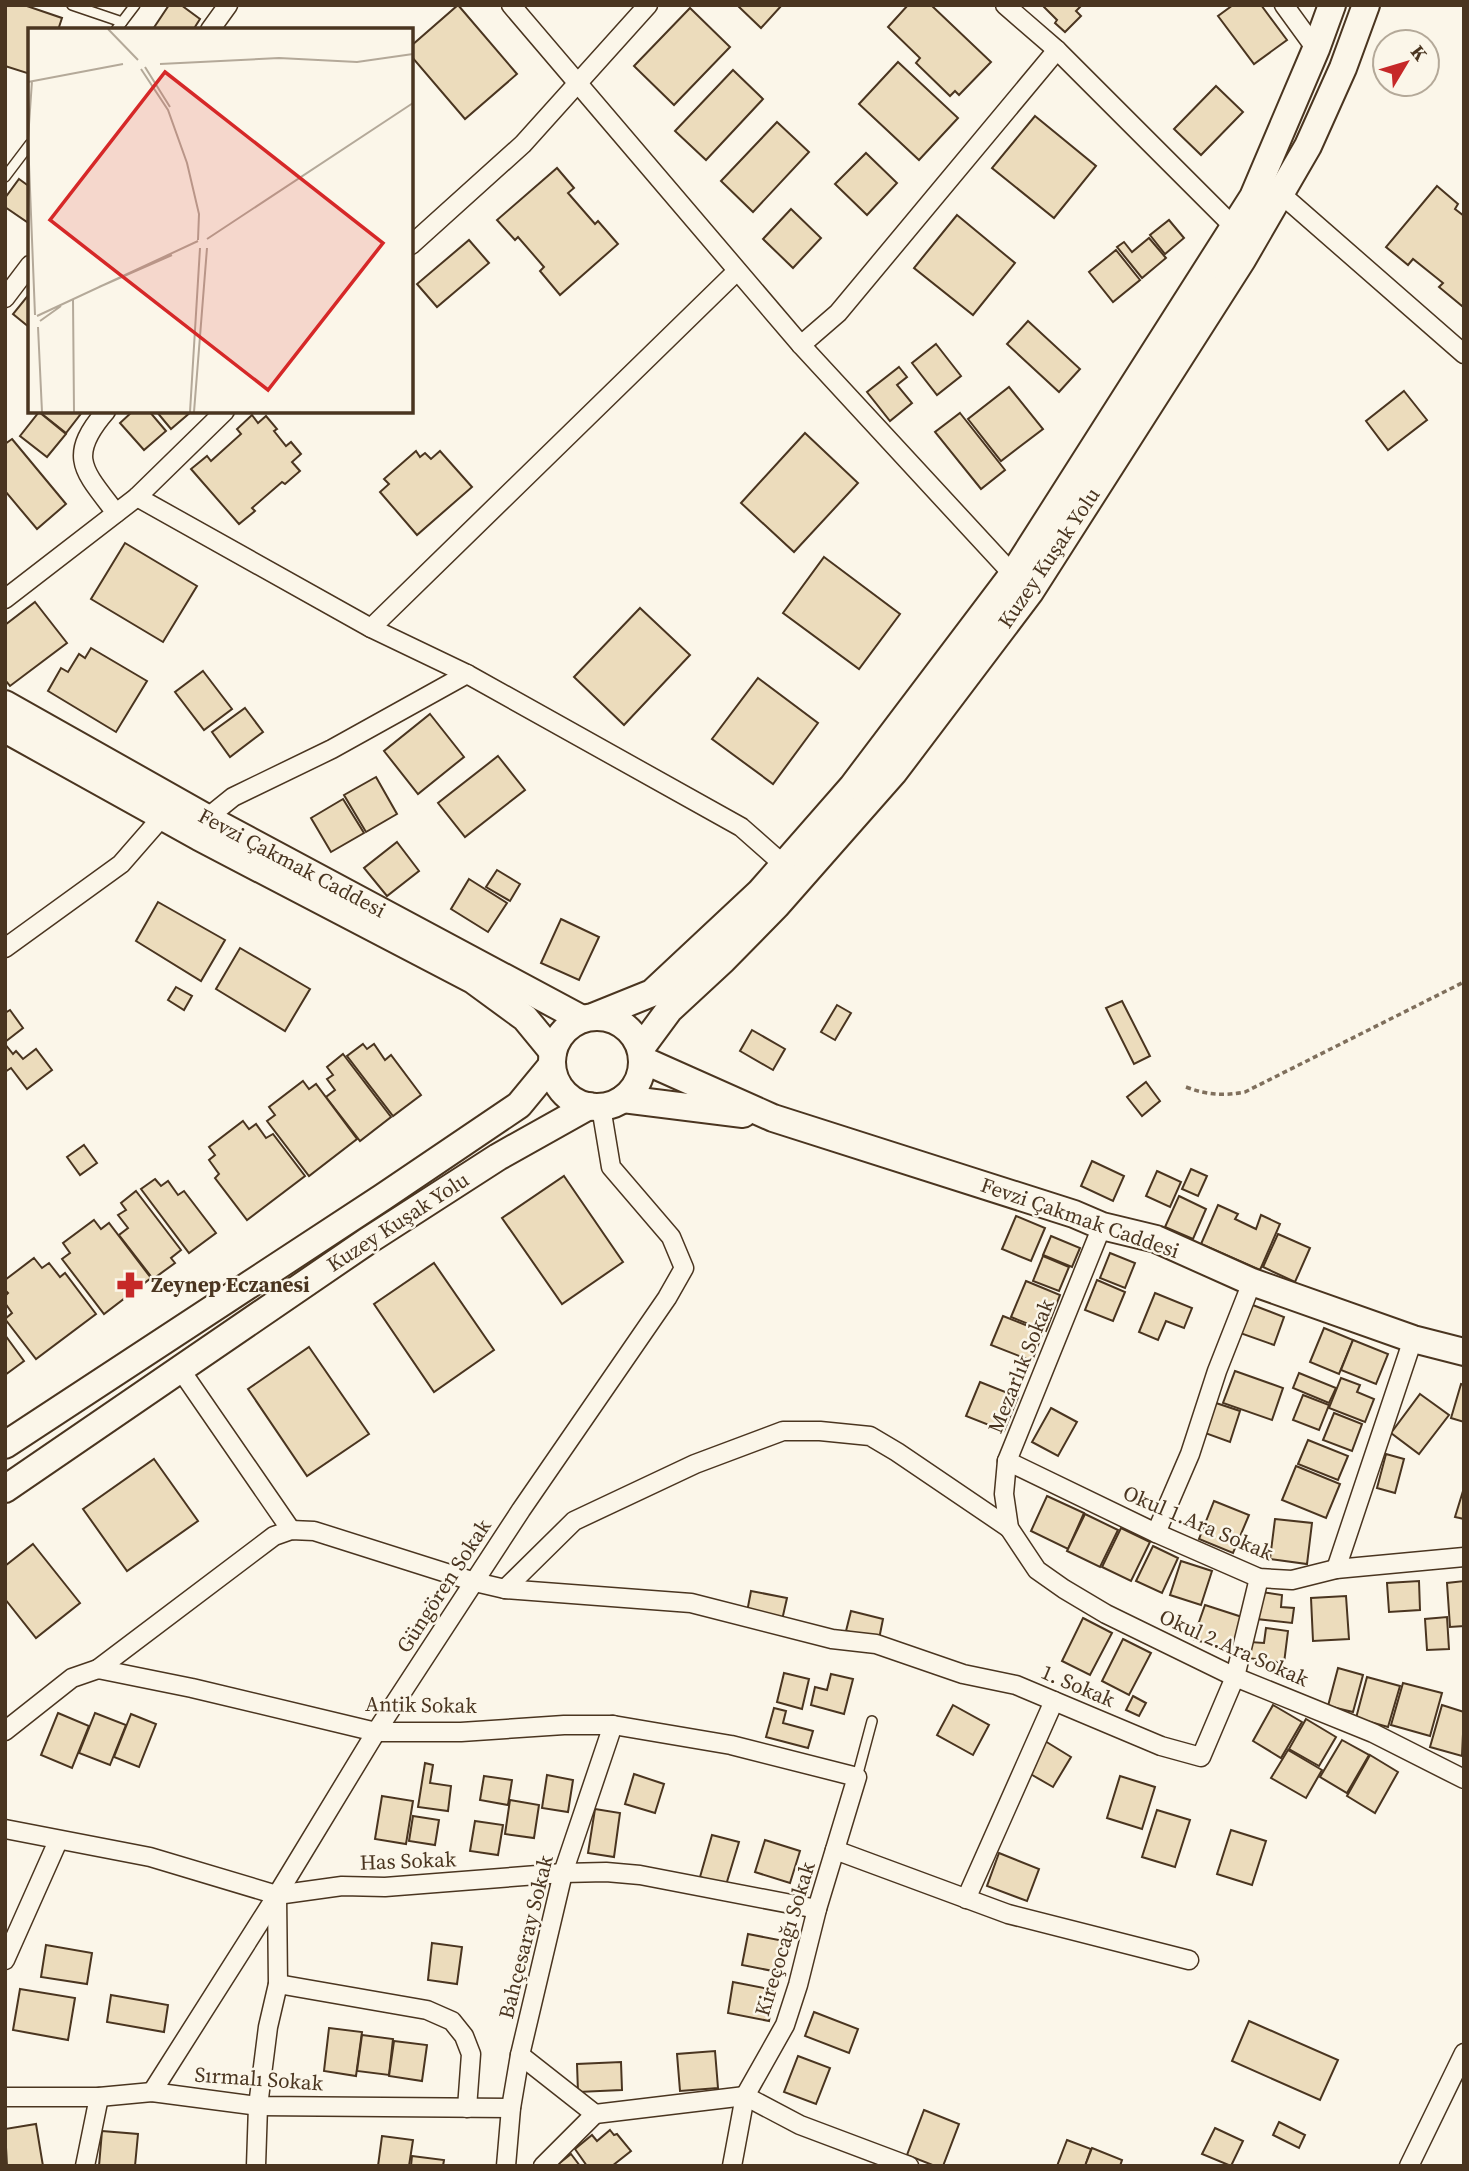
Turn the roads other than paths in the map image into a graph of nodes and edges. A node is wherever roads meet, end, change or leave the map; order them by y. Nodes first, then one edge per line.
1 (72, 5) edge
2 (135, 5) edge
3 (228, 5) edge
4 (512, 5) edge
5 (648, 5) edge
6 (1005, 5) edge
7 (1284, 5) edge
8 (1332, 5) edge
9 (1366, 5) edge
10 (119, 26) edge
11 (211, 28) edge
12 (1316, 49) junction
13 (1056, 50) junction
14 (579, 82) junction
15 (28, 147) edge
16 (5, 158) edge
17 (16, 162) junction
18 (5, 177) edge
19 (1280, 194) junction
20 (1234, 227) junction
21 (413, 243) edge
22 (28, 268) edge
23 (737, 271) junction
24 (5, 298) edge
25 (801, 345) junction
26 (1464, 354) edge
27 (104, 413) edge
28 (223, 413) edge
29 (137, 497) junction
30 (116, 513) junction
31 (1022, 583) junction
32 (5, 599) edge
33 (371, 628) junction
34 (467, 674) junction
35 (5, 704) edge
36 (5, 729) edge
37 (162, 817) junction
38 (207, 818) junction
39 (784, 865) junction
40 (5, 947) edge
41 (588, 1018) junction
42 (642, 1054) junction
43 (553, 1058) junction
44 (604, 1104) junction
45 (773, 1118) junction
46 (1102, 1226) junction
47 (1252, 1282) junction
48 (1413, 1339) junction
49 (1464, 1352) edge
50 (180, 1369) junction
51 (5, 1445) edge
52 (1007, 1461) junction
53 (5, 1489) edge
54 (1009, 1528) junction
55 (292, 1530) junction
56 (1156, 1533) junction
57 (1464, 1557) edge
58 (1336, 1569) junction
59 (1259, 1578) junction
60 (475, 1582) junction
61 (505, 1589) junction
62 (99, 1669) junction
63 (1235, 1677) junction
64 (1054, 1701) junction
65 (872, 1721) dead end
66 (613, 1725) junction
67 (5, 1731) edge
68 (376, 1732) junction
69 (857, 1777) junction
70 (1464, 1779) edge
71 (5, 1829) edge
72 (58, 1841) junction
73 (835, 1850) junction
74 (563, 1873) junction
75 (277, 1895) junction
76 (966, 1899) junction
77 (817, 1909) junction
78 (5, 1960) edge
79 (1189, 1960) dead end
80 (278, 1984) junction
81 (1464, 2053) edge
82 (520, 2055) junction
83 (152, 2092) junction
84 (746, 2096) junction
85 (5, 2097) edge
86 (99, 2097) junction
87 (258, 2106) junction
88 (467, 2108) junction
89 (511, 2108) junction
90 (596, 2114) junction
91 (85, 2166) edge
92 (256, 2166) edge
93 (506, 2166) edge
94 (543, 2166) edge
95 (732, 2166) edge
96 (909, 2166) edge
97 (1409, 2166) edge

1 - 10 lane
2 - 10 lane
3 - 11 street
4 - 14 street
5 - 14 street
6 - 13 street
7 - 12 street
8 - 12 main road, Kuzey Kuşak Yolu
9 - 19 main road, Kuzey Kuşak Yolu
12 - 20 main road, Kuzey Kuşak Yolu
13 - 20 street
13 - 25 street
14 - 21 street
14 - 23 street
15 - 17 lane
16 - 17 lane
17 - 18 lane
19 - 26 street
19 - 31 main road, Kuzey Kuşak Yolu
20 - 31 main road, Kuzey Kuşak Yolu
22 - 24 street
23 - 25 street
23 - 33 street
25 - 31 street
27 - 30 street
28 - 29 street
29 - 30 street
29 - 33 street
30 - 32 street
31 - 39 main road, Kuzey Kuşak Yolu
31 - 42 main road, Kuzey Kuşak Yolu
33 - 34 street
34 - 38 street
34 - 39 street
35 - 38 main road, Fevzi Çakmak Caddesi
36 - 37 main road
37 - 40 street
37 - 43 main road
38 - 41 main road, Fevzi Çakmak Caddesi
39 - 41 main road, Kuzey Kuşak Yolu
41 - 42 main road
41 - 43 main road
42 - 44 main road
42 - 45 main road
43 - 44 main road
43 - 51 main road, Kuzey Kuşak Yolu
44 - 45 main road
44 - 50 main road, Kuzey Kuşak Yolu
44 - 60 street, Güngören Sokak
45 - 46 main road, Fevzi Çakmak Caddesi
46 - 47 main road, Fevzi Çakmak Caddesi
46 - 52 street, Mezarlık Sokak
47 - 48 main road, Fevzi Çakmak Caddesi
47 - 56 street
48 - 49 main road, Fevzi Çakmak Caddesi
48 - 58 street
50 - 53 main road, Kuzey Kuşak Yolu
50 - 55 street
52 - 54 street, Mezarlık Sokak
52 - 56 street, Okul 1.Ara Sokak
54 - 61 street
54 - 63 street, Okul 2.Ara Sokak
55 - 60 street, 1. Sokak
55 - 62 street
56 - 59 street, Okul 1.Ara Sokak
57 - 58 street, Okul 1.Ara Sokak
58 - 59 street, Okul 1.Ara Sokak
59 - 63 street
60 - 61 street, 1. Sokak
60 - 68 street, Güngören Sokak
61 - 64 street, 1. Sokak
62 - 67 street
62 - 68 street, Antik Sokak
63 - 64 street, 1. Sokak
63 - 70 street, Okul 2.Ara Sokak
64 - 76 street
65 - 69 lane, Kireçocağı Sokak
66 - 68 street, Antik Sokak
66 - 69 street, Antik Sokak
66 - 74 street, Bahçesaray Sokak
68 - 75 street, Güngören Sokak
69 - 73 street, Kireçocağı Sokak
71 - 72 street, Has Sokak
72 - 75 street, Has Sokak
72 - 78 street
73 - 76 street
73 - 77 street, Kireçocağı Sokak
74 - 75 street, Has Sokak
74 - 77 street, Has Sokak
74 - 82 street, Bahçesaray Sokak
75 - 80 street
75 - 83 street, Güngören Sokak
76 - 79 street
77 - 84 street, Kireçocağı Sokak
80 - 87 street
80 - 88 street
81 - 97 street
82 - 89 street, Bahçesaray Sokak
82 - 90 street
83 - 86 street, Sırmalı Sokak
83 - 87 street, Sırmalı Sokak
84 - 90 street
84 - 95 street, Kireçocağı Sokak
84 - 96 street
85 - 86 street, Sırmalı Sokak
86 - 91 street
87 - 88 street, Sırmalı Sokak
87 - 92 street
88 - 89 street, Sırmalı Sokak
89 - 93 street, Bahçesaray Sokak
90 - 94 street

